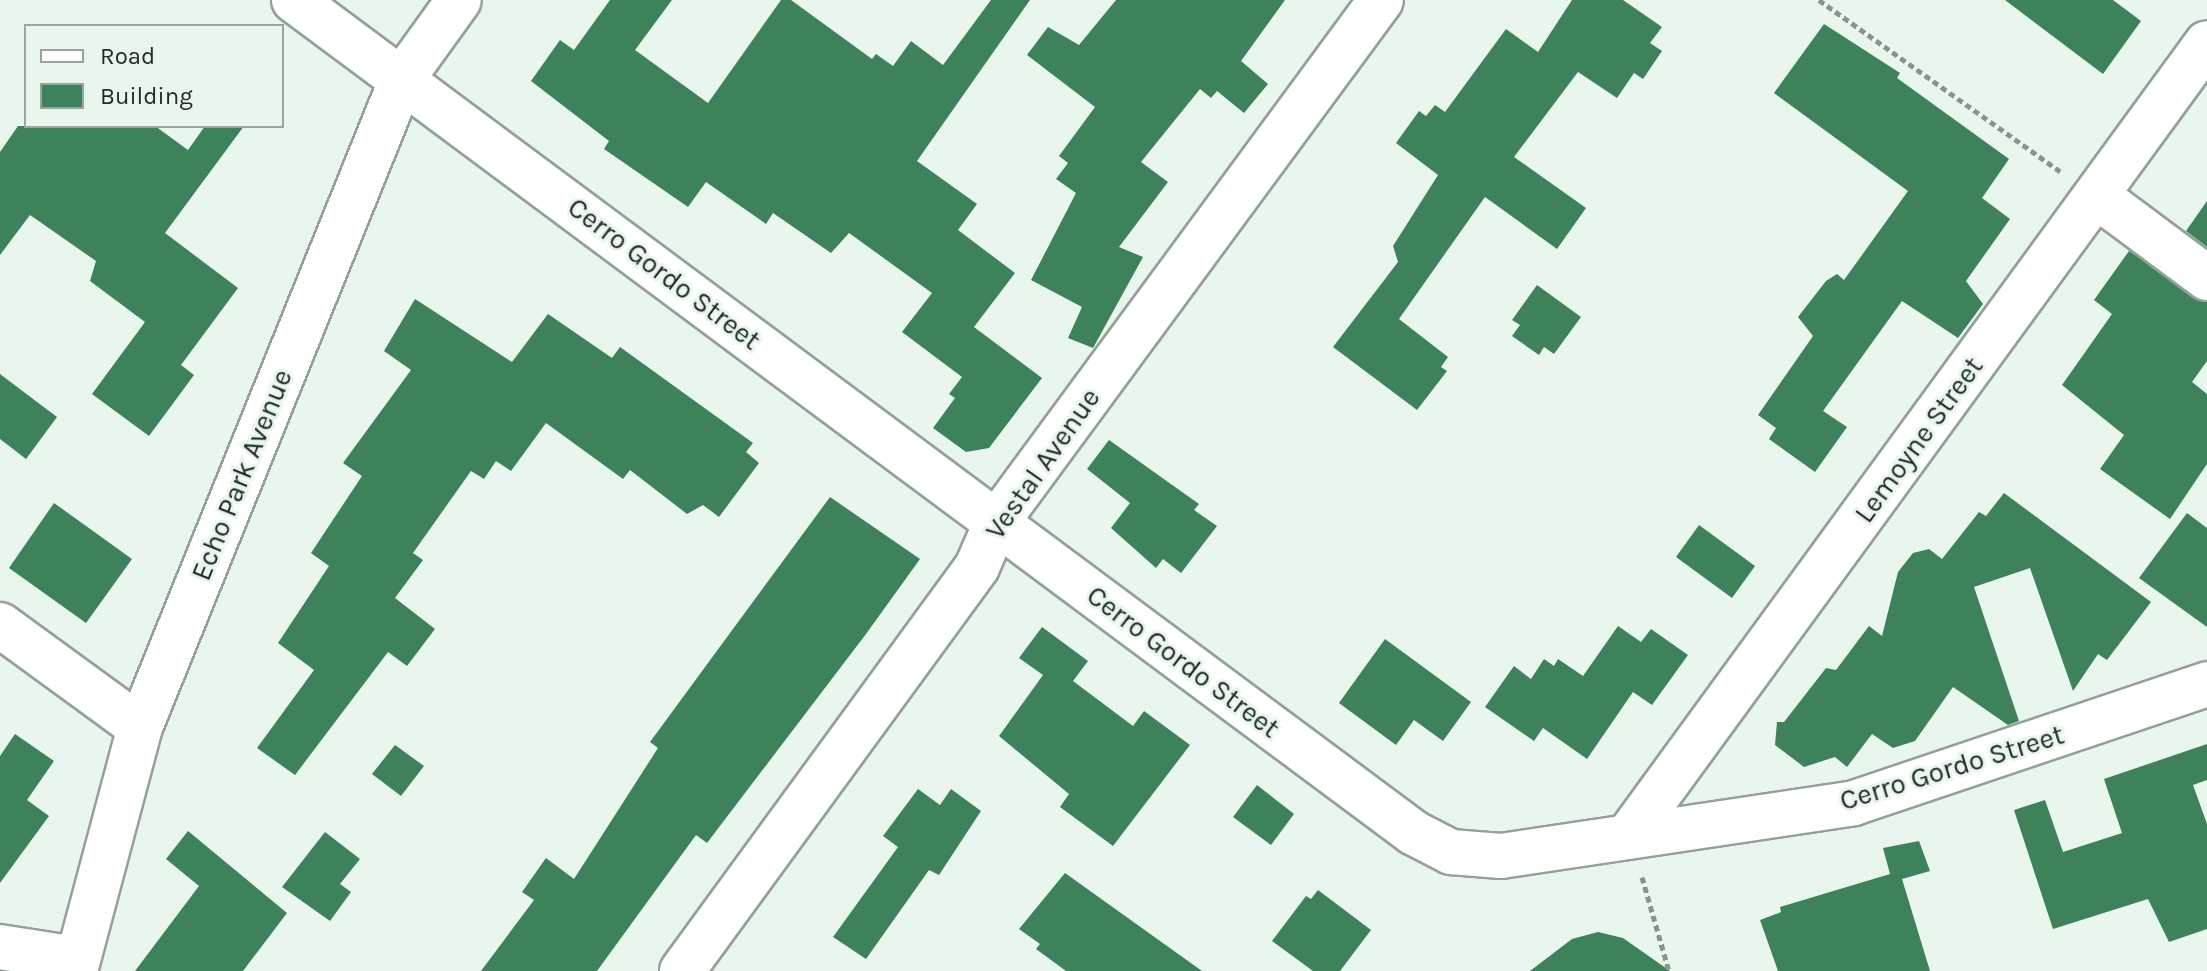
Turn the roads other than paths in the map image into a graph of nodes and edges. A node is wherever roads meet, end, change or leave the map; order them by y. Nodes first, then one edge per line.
1 (294, 0) edge
2 (459, 0) edge
3 (1381, 0) edge
4 (2207, 43) edge
5 (402, 79) junction
6 (2085, 188) junction
7 (2207, 278) edge
8 (996, 523) junction
9 (0, 625) edge
10 (2207, 684) edge
11 (140, 727) junction
12 (1629, 835) junction
13 (0, 947) edge
14 (76, 965) edge
15 (682, 971) edge

1 - 5 street, Cerro Gordo Street
2 - 5 street, Echo Park Avenue
3 - 8 street, Vestal Avenue
4 - 6 street, Lemoyne Street
5 - 8 street, Cerro Gordo Street
5 - 11 street, Echo Park Avenue
6 - 7 street
6 - 12 street, Lemoyne Street
8 - 12 street, Cerro Gordo Street
8 - 15 street, Vestal Avenue
9 - 11 street
10 - 12 street, Cerro Gordo Street
11 - 14 street, Echo Park Avenue
13 - 14 street

